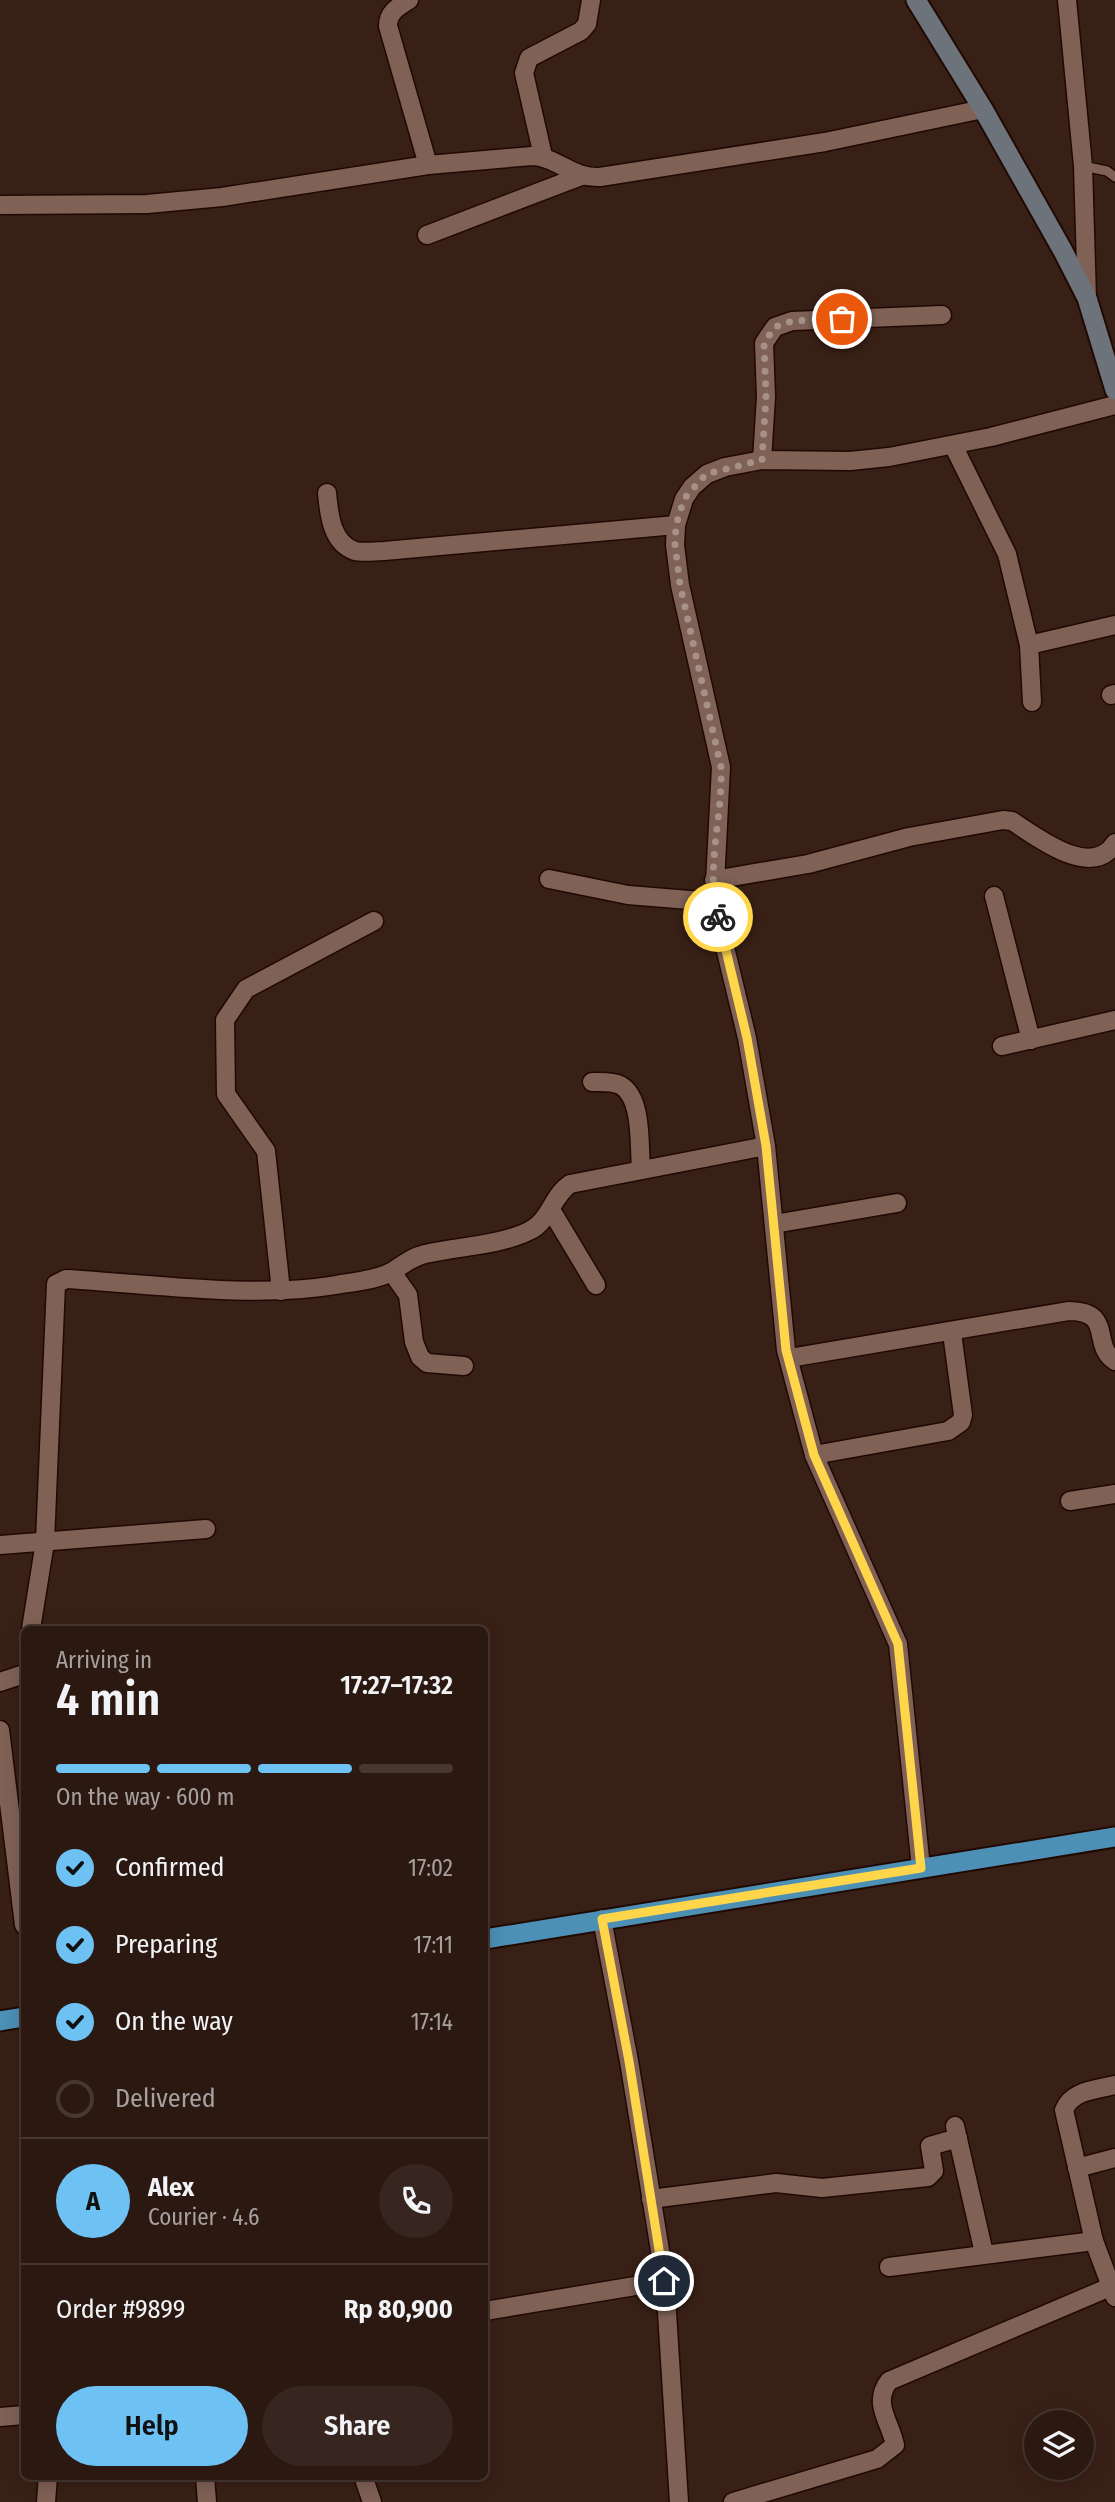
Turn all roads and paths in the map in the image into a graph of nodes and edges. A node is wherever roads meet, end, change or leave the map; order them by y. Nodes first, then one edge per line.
1 (409, 0) edge
2 (591, 0) edge
3 (916, 0) edge
4 (1067, 0) edge
5 (984, 108) junction
6 (543, 156) junction
7 (428, 165) junction
8 (1083, 166) junction
9 (581, 176) junction
10 (1115, 177) edge
11 (0, 205) edge
12 (427, 235) dead end
13 (1087, 298) junction
14 (942, 316) dead end
15 (1115, 390) edge
16 (1115, 405) edge
17 (953, 444) junction
18 (762, 460) junction
19 (327, 493) dead end
20 (676, 525) junction
21 (1115, 625) edge
22 (1029, 645) junction
23 (1032, 702) dead end
24 (1115, 843) edge
25 (549, 879) dead end
26 (714, 880) junction
27 (994, 896) dead end
28 (714, 902) junction
29 (374, 921) dead end
30 (1115, 1020) edge
31 (1031, 1040) junction
32 (1002, 1046) dead end
33 (592, 1082) dead end
34 (766, 1146) junction
35 (641, 1170) junction
36 (897, 1203) dead end
37 (551, 1209) junction
38 (774, 1224) junction
39 (392, 1272) junction
40 (596, 1285) dead end
41 (281, 1291) junction
42 (952, 1333) junction
43 (789, 1359) junction
44 (1115, 1361) edge
45 (464, 1366) dead end
46 (814, 1455) junction
47 (1115, 1494) edge
48 (1070, 1501) dead end
49 (206, 1530) dead end
50 (45, 1542) junction
51 (0, 1545) edge
52 (31, 1626) edge
53 (21, 1675) edge
54 (0, 1682) edge
55 (0, 1730) edge
56 (1115, 1838) edge
57 (921, 1868) junction
58 (21, 1901) edge
59 (602, 1919) junction
60 (488, 1938) edge
61 (21, 2018) edge
62 (0, 2021) edge
63 (1115, 2085) edge
64 (1115, 2158) edge
65 (1077, 2168) junction
66 (651, 2199) junction
67 (1094, 2241) junction
68 (984, 2253) junction
69 (888, 2267) dead end
70 (664, 2281) junction
71 (1113, 2292) edge
72 (488, 2310) edge
73 (21, 2415) edge
74 (0, 2417) edge
75 (48, 2480) edge
76 (205, 2480) edge
77 (364, 2480) edge
78 (46, 2502) edge
79 (207, 2502) edge
80 (372, 2502) edge
81 (679, 2502) edge
82 (733, 2502) edge

1 - 7 street
2 - 6 street
3 - 5 main road
4 - 8 street
5 - 9 street
5 - 13 main road
6 - 7 street
6 - 9 street
7 - 11 street
8 - 10 lane
8 - 13 street
9 - 12 street
13 - 15 main road
14 - 18 street
16 - 17 street
17 - 18 street
17 - 22 street
18 - 20 street
19 - 20 street
20 - 26 street
21 - 22 street
22 - 23 street
24 - 26 street
25 - 28 street
26 - 28 street
27 - 31 street
28 - 34 street
29 - 41 street
30 - 31 street
31 - 32 street
33 - 35 street
34 - 35 street
34 - 38 street
35 - 37 street
36 - 38 street
37 - 39 street
37 - 40 street
38 - 43 street
39 - 41 street
39 - 45 street
41 - 50 street
42 - 43 street
42 - 44 street
42 - 46 street
43 - 46 street
46 - 57 street
47 - 48 street
49 - 50 street
50 - 51 street
50 - 52 street
53 - 54 street
55 - 58 street
56 - 57 highway
57 - 59 highway
59 - 60 highway
59 - 66 street
61 - 62 highway
63 - 65 street
64 - 65 street
65 - 67 street
66 - 68 street
66 - 70 street
67 - 68 street
67 - 71 street
68 - 69 street
70 - 72 street
70 - 81 street
71 - 82 street
73 - 74 street
75 - 78 street
76 - 79 street
77 - 80 street

